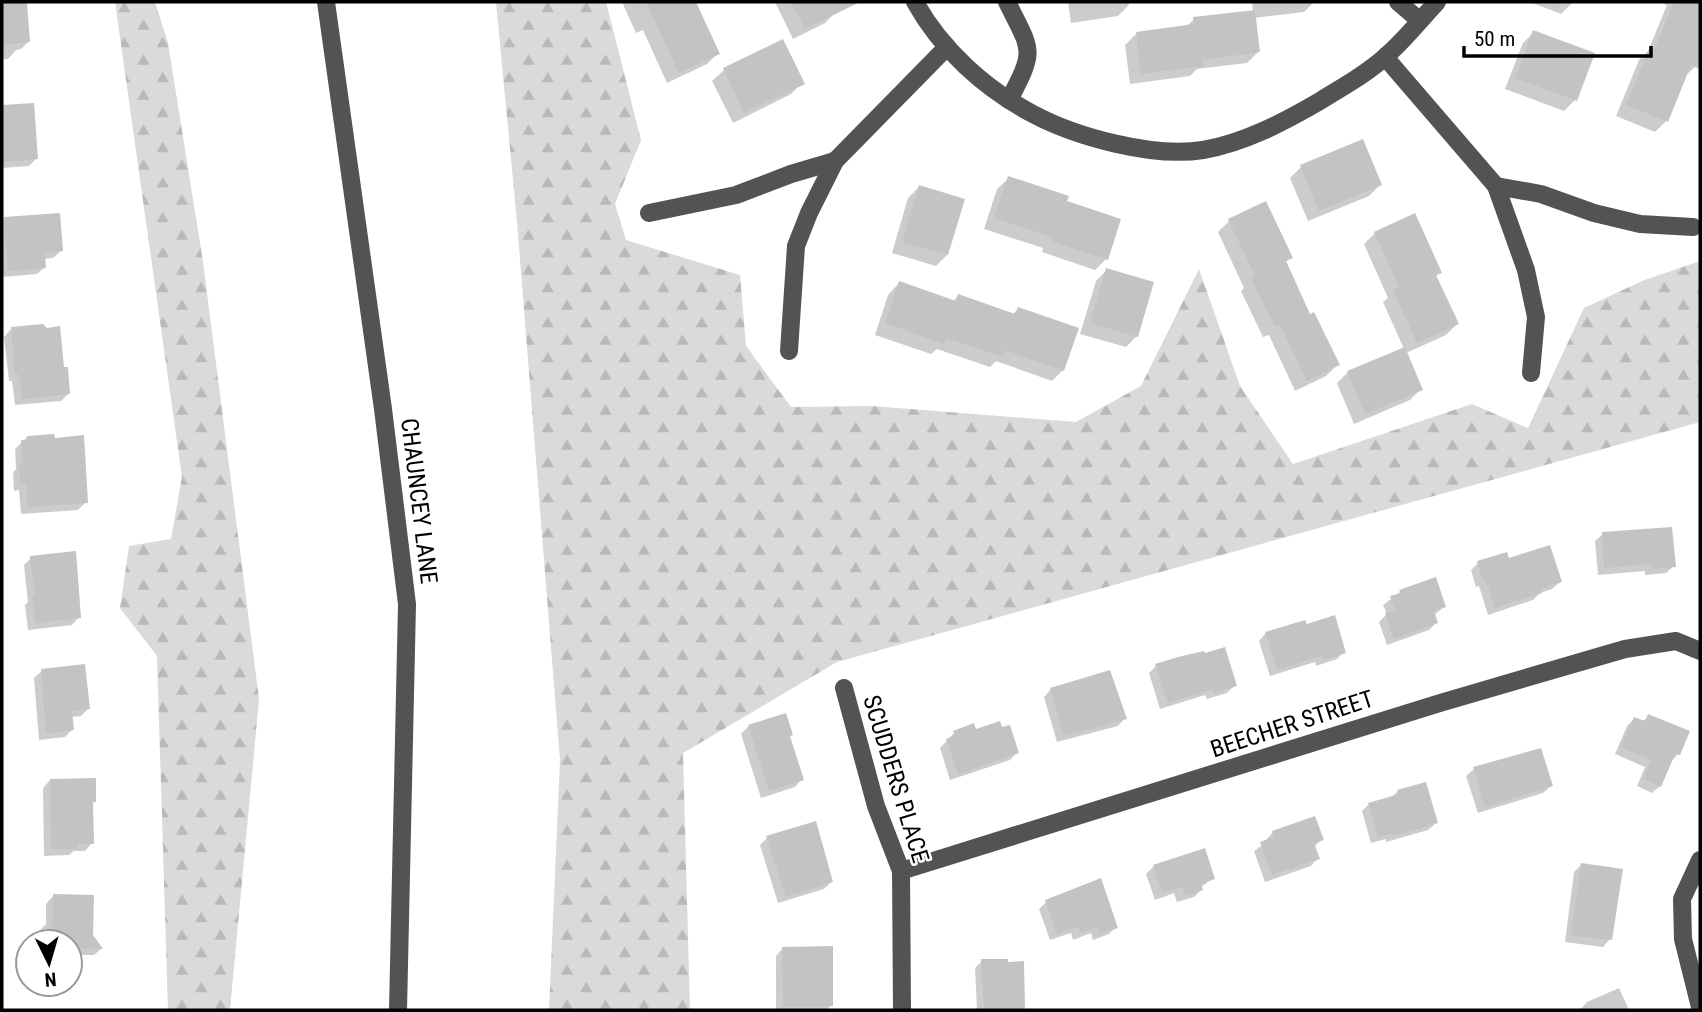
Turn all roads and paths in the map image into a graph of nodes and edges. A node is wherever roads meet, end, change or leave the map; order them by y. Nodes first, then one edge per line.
1 (326, 2) edge
2 (915, 2) edge
3 (1007, 2) edge
4 (1398, 2) edge
5 (1437, 2) edge
6 (1419, 20) junction
7 (947, 47) junction
8 (1385, 57) junction
9 (1009, 100) junction
10 (835, 161) junction
11 (1496, 186) junction
12 (649, 213) dead end
13 (1693, 227) dead end
14 (789, 351) dead end
15 (1531, 373) dead end
16 (1700, 651) edge
17 (844, 688) dead end
18 (1700, 860) edge
19 (901, 871) junction
20 (1700, 1007) edge
21 (398, 1010) edge
22 (902, 1010) edge

1 - 21 street, CHAUNCEY LANE
2 - 7 street
3 - 9 street
4 - 6 street
5 - 6 street
6 - 8 street
7 - 9 street
7 - 10 street
8 - 9 street
8 - 11 street
10 - 12 street
10 - 14 street
11 - 13 street
11 - 15 street
16 - 19 street, BEECHER STREET
17 - 19 street, SCUDDERS PLACE
18 - 20 street
19 - 22 street, SCUDDERS PLACE

